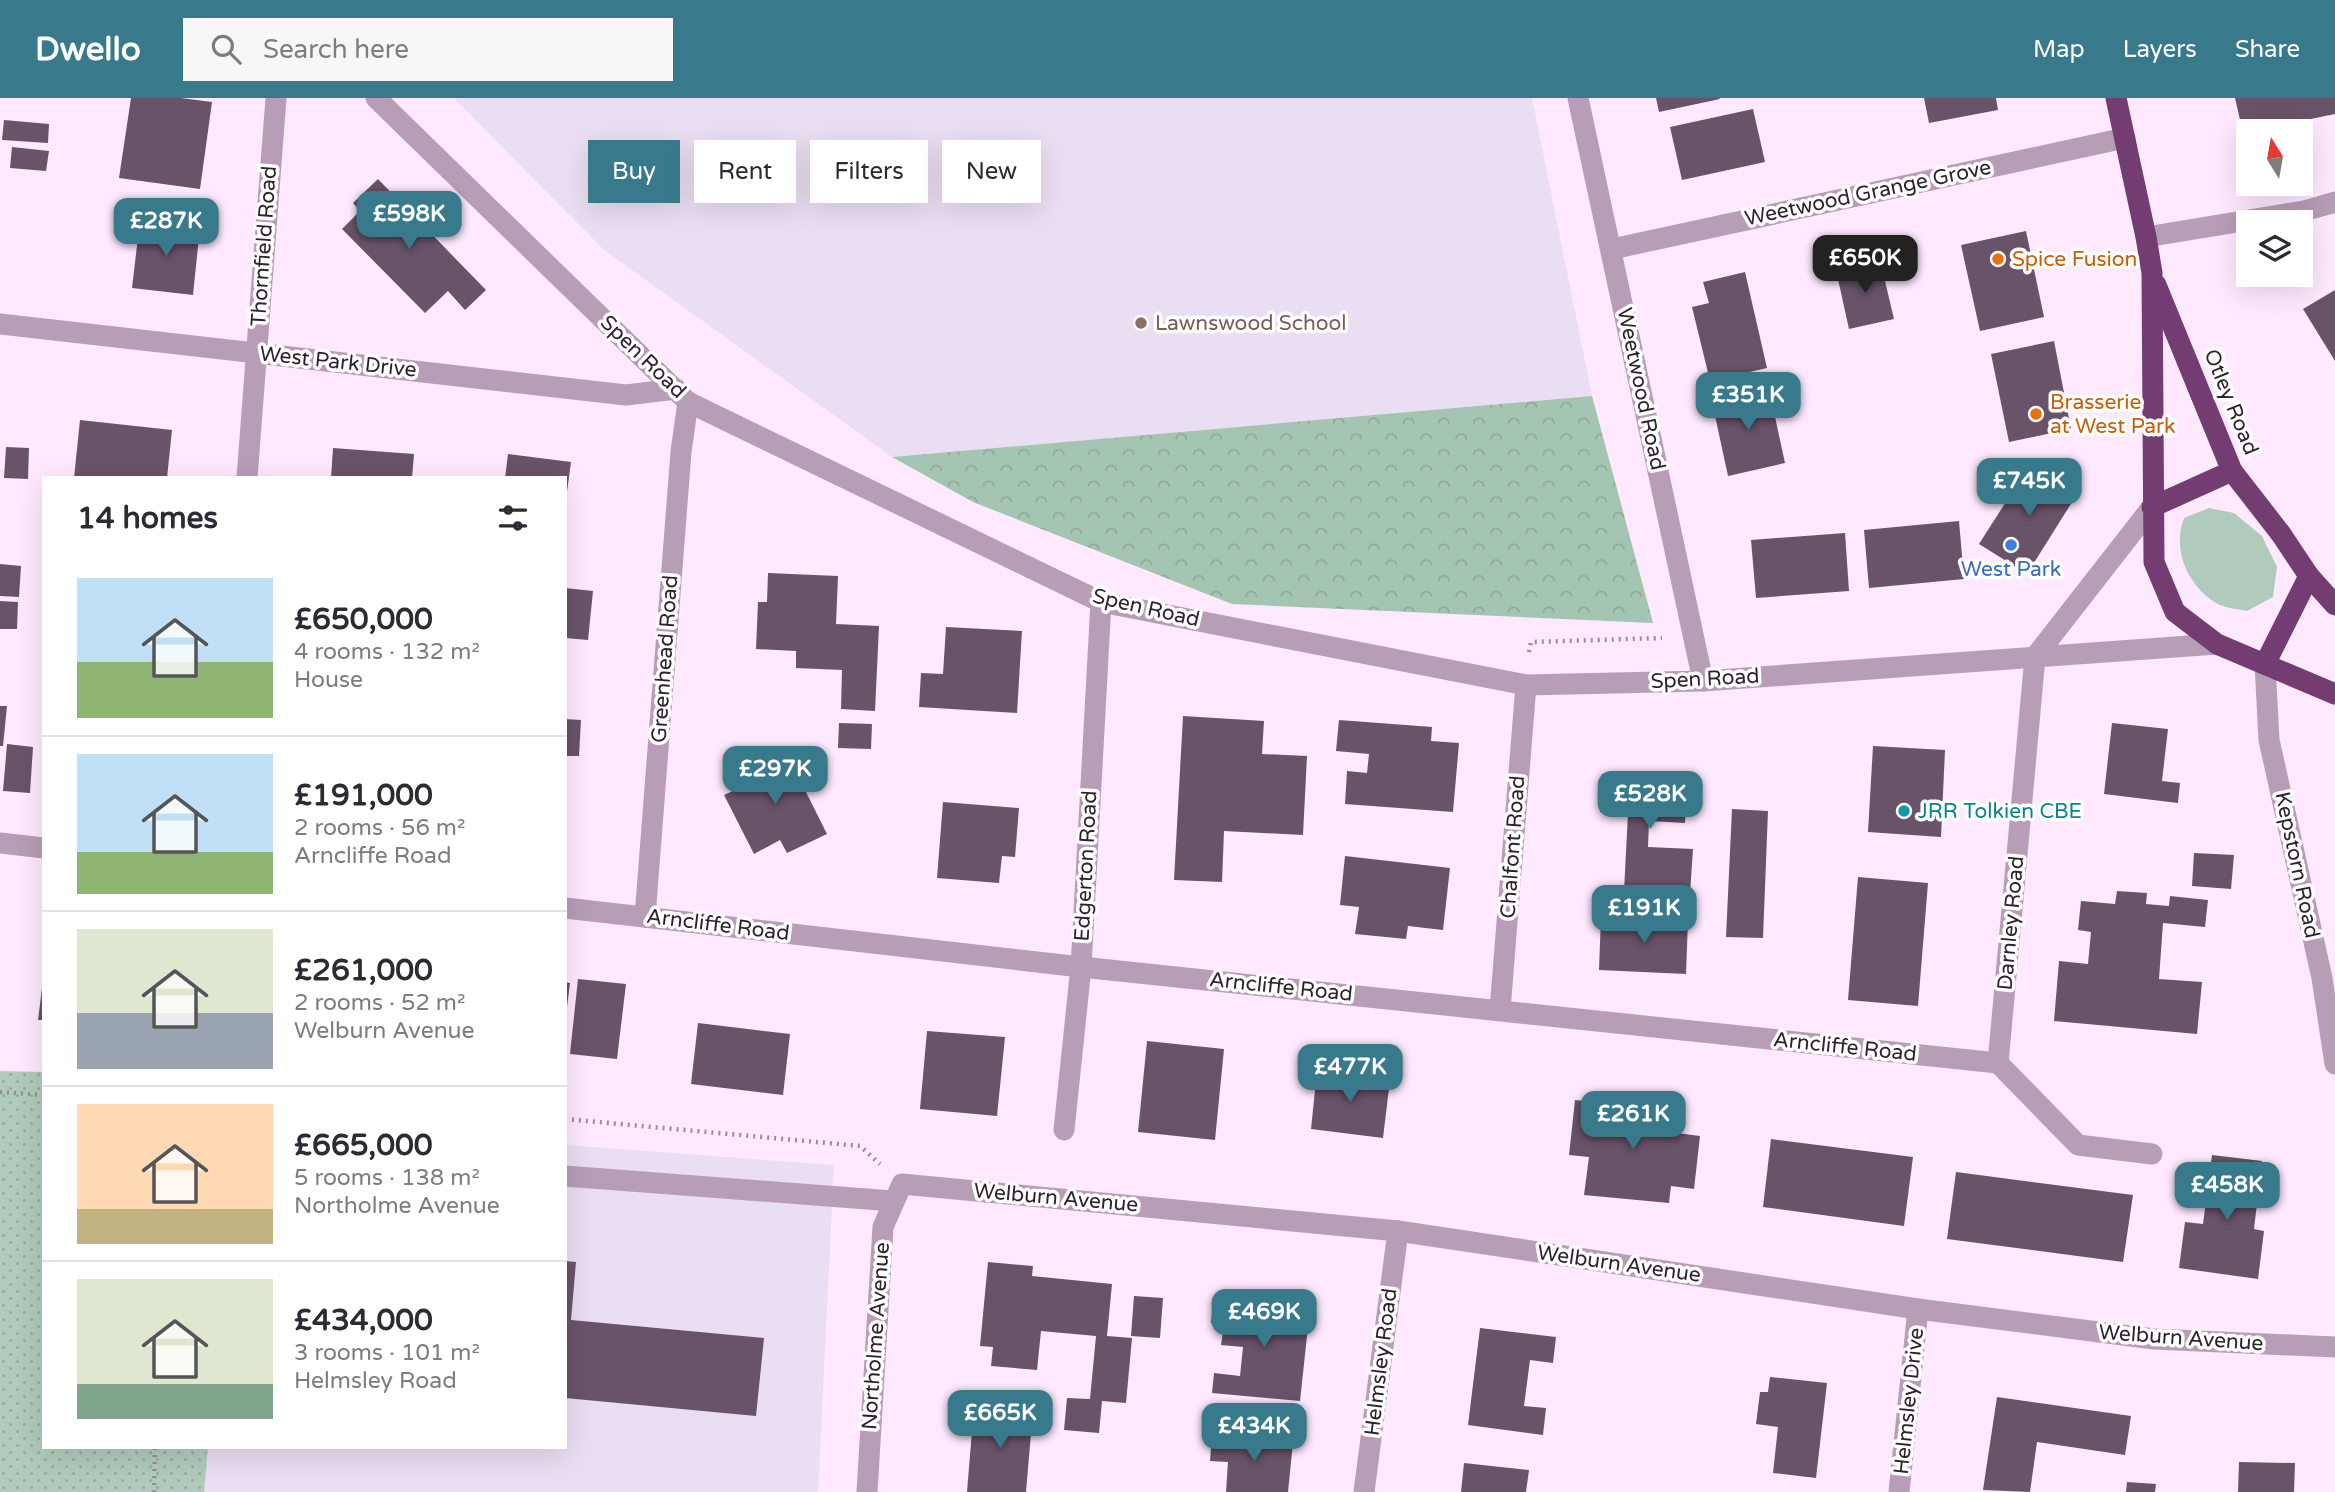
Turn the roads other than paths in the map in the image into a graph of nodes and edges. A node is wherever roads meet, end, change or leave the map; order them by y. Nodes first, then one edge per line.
1 (276, 98) edge
2 (376, 98) edge
3 (1578, 98) edge
4 (2116, 98) edge
5 (2125, 138) junction
6 (2335, 202) edge
7 (2146, 237) junction
8 (1612, 249) junction
9 (2152, 273) junction
10 (0, 324) edge
11 (256, 353) junction
12 (682, 395) junction
13 (2232, 471) junction
14 (247, 476) edge
15 (2152, 507) junction
16 (2309, 576) junction
17 (1101, 602) junction
18 (2335, 605) edge
19 (2217, 644) junction
20 (2035, 657) junction
21 (2265, 664) junction
22 (1703, 681) junction
23 (1526, 685) junction
24 (2335, 694) edge
25 (0, 843) edge
26 (42, 848) edge
27 (567, 908) edge
28 (645, 917) junction
29 (1081, 967) junction
30 (2328, 980) edge
31 (1500, 1010) junction
32 (1998, 1063) junction
33 (2335, 1065) edge
34 (1064, 1130) dead end
35 (2152, 1154) dead end
36 (567, 1176) edge
37 (897, 1192) junction
38 (1398, 1231) junction
39 (1919, 1309) junction
40 (2335, 1347) edge
41 (867, 1492) edge
42 (1364, 1492) edge
43 (1899, 1492) edge

1 - 11 street, Thornfield Road
2 - 12 street, Spen Road
3 - 8 street, Weetwood Road
4 - 5 highway, Otley Road
5 - 7 highway, Otley Road
5 - 8 street, Weetwood Grange Grove
6 - 7 street
7 - 9 highway, Otley Road
8 - 22 street, Weetwood Road
9 - 13 highway, Otley Road
9 - 15 highway, Otley Road
10 - 11 street, West Park Drive
11 - 12 street, West Park Drive
11 - 14 street, Thornfield Road
12 - 17 street, Spen Road
12 - 28 street, Greenhead Road
13 - 15 highway
13 - 16 highway, Otley Road
15 - 19 highway, Otley Road
15 - 20 street
16 - 18 highway, Otley Road
16 - 21 highway
17 - 23 street, Spen Road
17 - 29 street, Edgerton Road
19 - 20 street, Spen Road
19 - 21 highway, Otley Road
20 - 22 street, Spen Road
20 - 32 street, Darnley Road
21 - 24 highway, Otley Road
21 - 30 street, Kepstorn Road
22 - 23 street, Spen Road
23 - 31 street, Chalfont Road
25 - 26 street
27 - 28 street, Arncliffe Road
28 - 29 street, Arncliffe Road
29 - 31 street, Arncliffe Road
29 - 34 street, Edgerton Road
30 - 33 street, Kepstorn Road
31 - 32 street, Arncliffe Road
32 - 35 street
36 - 37 street, Welburn Avenue
37 - 38 street, Welburn Avenue
37 - 41 street, Northolme Avenue
38 - 39 street, Welburn Avenue
38 - 42 street, Helmsley Road
39 - 40 street, Welburn Avenue
39 - 43 street, Helmsley Drive

